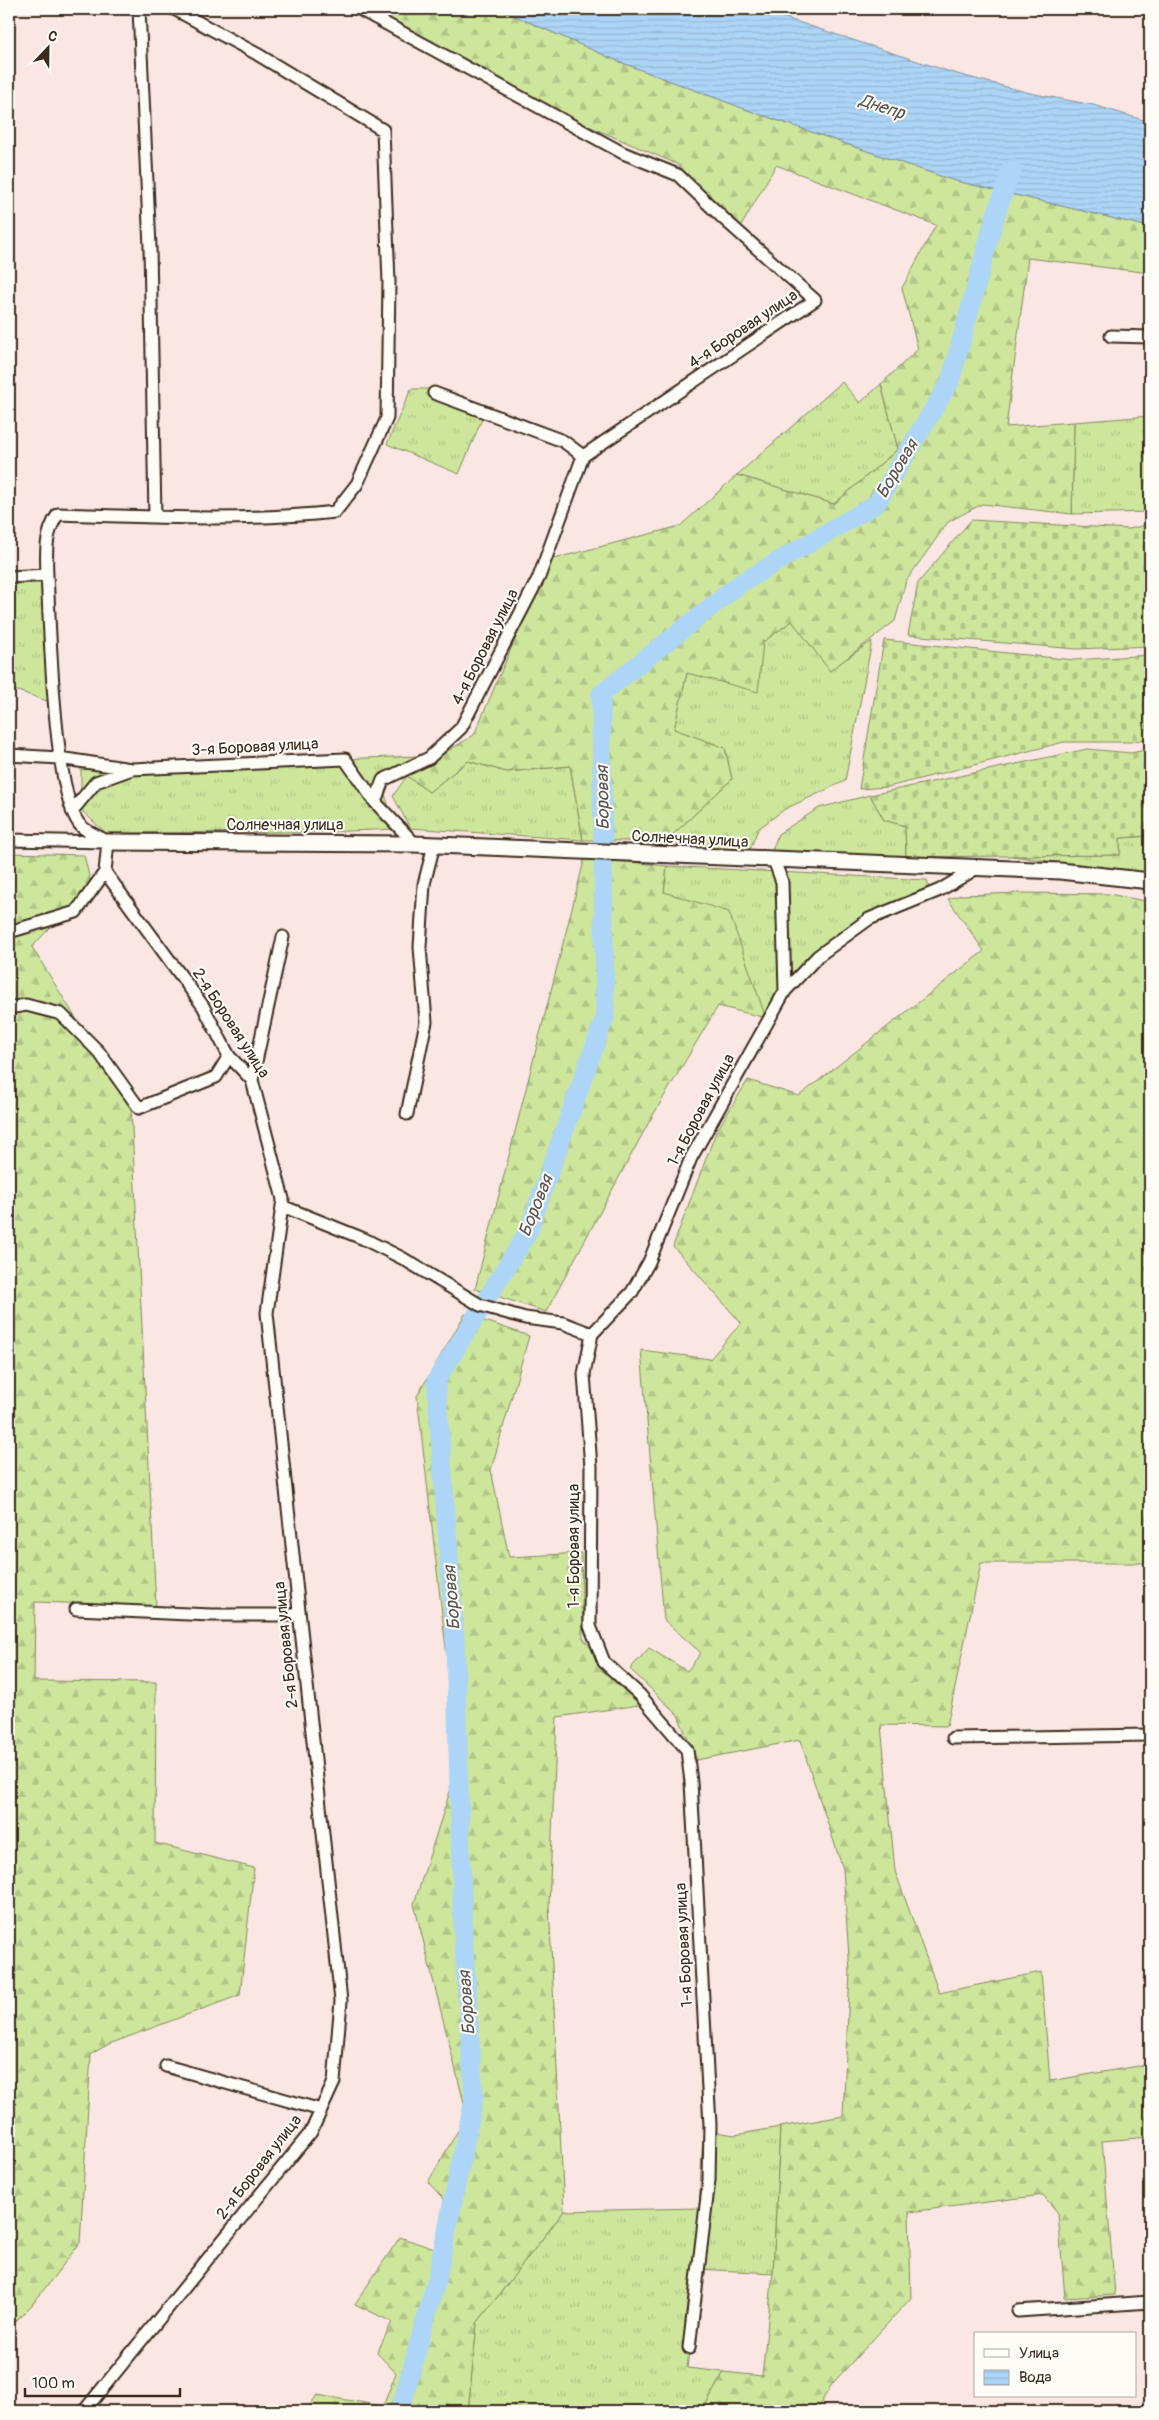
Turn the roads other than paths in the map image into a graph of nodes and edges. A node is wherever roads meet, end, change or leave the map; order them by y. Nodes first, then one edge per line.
1 (140, 9) edge
2 (174, 9) edge
3 (359, 9) edge
4 (1110, 336) dead end
5 (1150, 337) edge
6 (434, 393) dead end
7 (583, 456) junction
8 (155, 517) junction
9 (47, 575) junction
10 (9, 577) edge
11 (9, 755) edge
12 (60, 758) junction
13 (132, 769) junction
14 (375, 802) junction
15 (72, 811) junction
16 (9, 840) edge
17 (108, 842) junction
18 (415, 844) junction
19 (434, 844) junction
20 (774, 860) junction
21 (977, 868) junction
22 (105, 872) junction
23 (1150, 881) edge
24 (9, 932) edge
25 (283, 936) dead end
26 (785, 991) junction
27 (9, 1008) edge
28 (229, 1056) junction
29 (252, 1080) junction
30 (407, 1114) dead end
31 (282, 1206) junction
32 (592, 1334) junction
33 (76, 1609) dead end
34 (299, 1615) junction
35 (1150, 1735) edge
36 (953, 1738) dead end
37 (166, 2066) dead end
38 (321, 2110) junction
39 (1150, 2302) edge
40 (1018, 2311) dead end
41 (689, 2348) dead end
42 (84, 2411) edge

1 - 8 street
2 - 8 street
3 - 7 street, 4-я Боровая улица
4 - 5 street
6 - 7 street
7 - 14 street, 4-я Боровая улица
8 - 9 street
9 - 10 street
9 - 12 street
11 - 12 street
12 - 13 street
12 - 15 street
13 - 14 street, 3-я Боровая улица
13 - 15 street, 3-я Боровая улица
14 - 18 street, 3-я Боровая улица
15 - 17 street
16 - 17 street
17 - 18 street, Солнечная улица
17 - 22 street
18 - 19 street, Солнечная улица
19 - 20 street, Солнечная улица
19 - 30 street
20 - 21 street, Солнечная улица
20 - 26 street
21 - 23 street, Солнечная улица
21 - 26 street, 1-я Боровая улица
22 - 24 street
22 - 28 street, 2-я Боровая улица
25 - 29 street
26 - 32 street, 1-я Боровая улица
27 - 28 street
28 - 29 street, 2-я Боровая улица
29 - 31 street, 2-я Боровая улица
31 - 32 street
31 - 34 street, 2-я Боровая улица
32 - 41 street, 1-я Боровая улица
33 - 34 street
34 - 38 street, 2-я Боровая улица
35 - 36 street
37 - 38 street
38 - 42 street, 2-я Боровая улица
39 - 40 street

